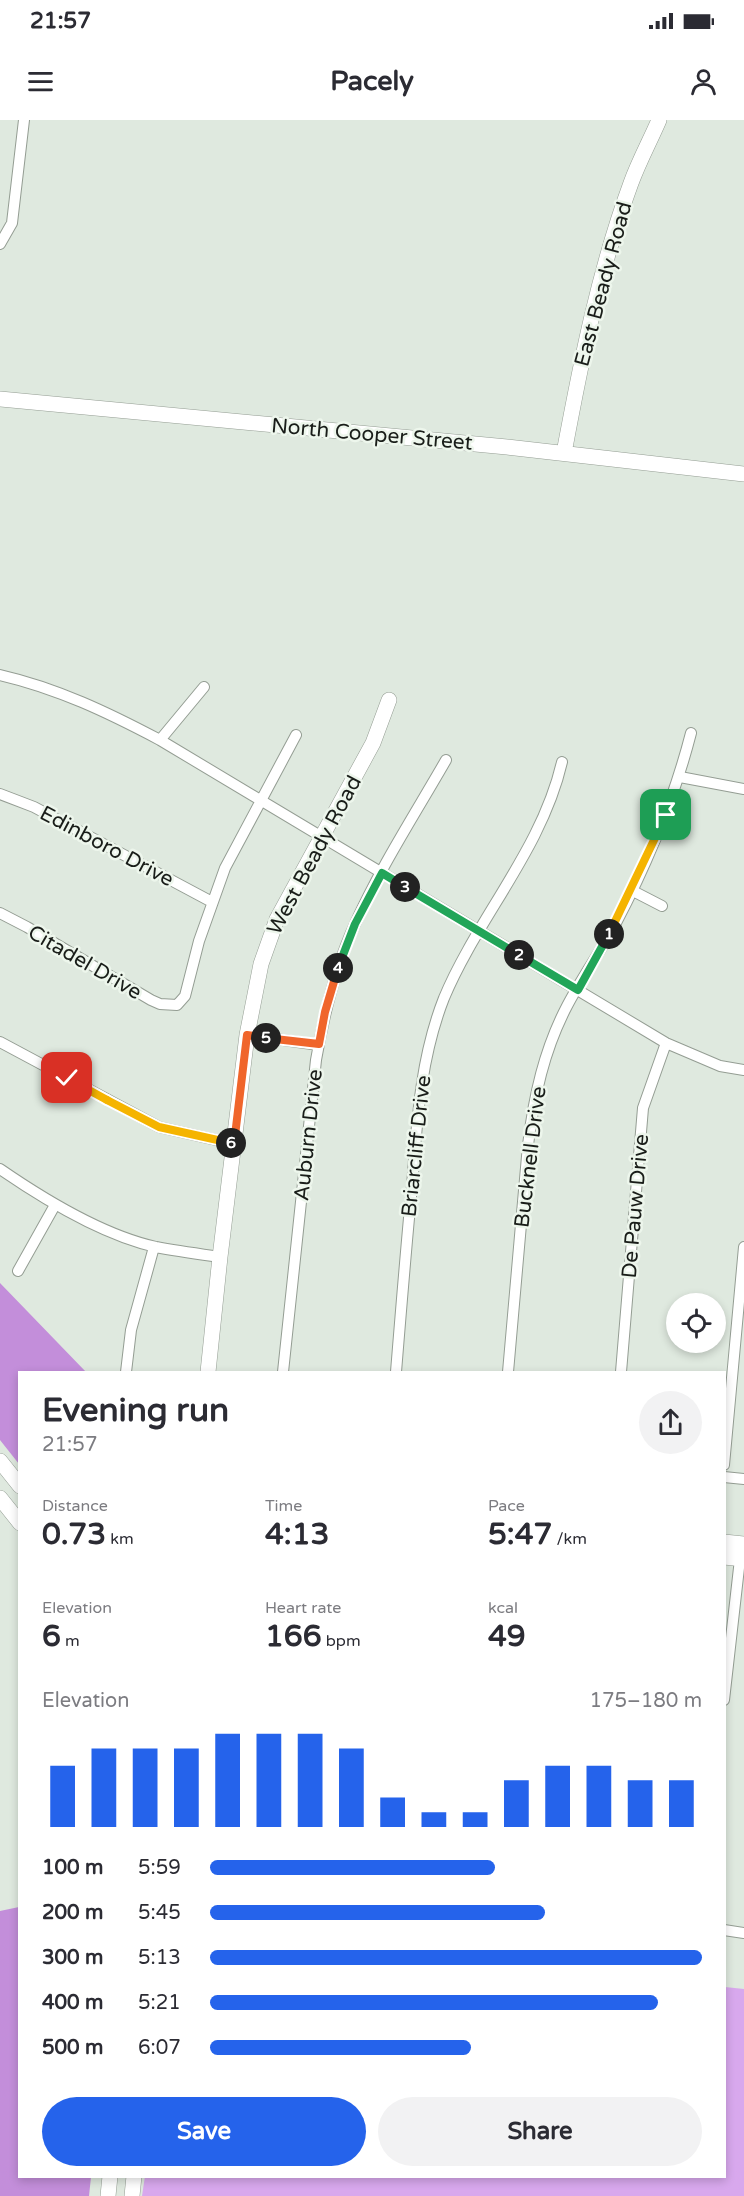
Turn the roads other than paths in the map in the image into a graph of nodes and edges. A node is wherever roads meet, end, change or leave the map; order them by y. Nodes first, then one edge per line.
1 (24, 120) edge
2 (659, 120) edge
3 (0, 244) edge
4 (0, 399) edge
5 (564, 453) junction
6 (744, 474) edge
7 (0, 675) edge
8 (204, 687) dead end
9 (389, 700) dead end
10 (691, 733) dead end
11 (296, 735) dead end
12 (160, 740) junction
13 (446, 760) dead end
14 (562, 762) dead end
15 (680, 777) junction
16 (744, 789) edge
17 (0, 794) edge
18 (262, 801) junction
19 (322, 837) junction
20 (382, 873) junction
21 (631, 890) junction
22 (212, 902) junction
23 (662, 906) dead end
24 (0, 914) edge
25 (479, 932) junction
26 (578, 990) junction
27 (247, 1035) junction
28 (0, 1042) edge
29 (666, 1043) junction
30 (319, 1044) junction
31 (744, 1070) edge
32 (234, 1144) junction
33 (0, 1169) edge
34 (55, 1205) junction
35 (154, 1246) junction
36 (744, 1246) edge
37 (220, 1257) junction
38 (18, 1271) dead end
39 (126, 1371) edge
40 (208, 1371) edge
41 (283, 1371) edge
42 (396, 1371) edge
43 (508, 1371) edge
44 (621, 1371) edge
45 (726, 1444) edge
46 (0, 1461) edge
47 (726, 1477) edge
48 (744, 1479) edge
49 (18, 1483) edge
50 (0, 1498) edge
51 (18, 1520) edge
52 (726, 1544) edge
53 (738, 1555) edge
54 (726, 1679) edge
55 (726, 1930) edge
56 (744, 1933) edge
57 (110, 2178) edge
58 (134, 2178) edge
59 (108, 2196) edge
60 (132, 2196) edge

1 - 3 street
2 - 5 street, East Beady Road
4 - 5 street, North Cooper Street
5 - 6 street, North Cooper Street
7 - 12 street
8 - 12 street
9 - 19 street, West Beady Road
10 - 15 street, Bucknell Drive
11 - 18 street
12 - 18 street
13 - 20 street, Auburn Drive
14 - 25 street, Briarcliff Drive
15 - 16 street
15 - 21 street, Bucknell Drive
17 - 22 street, Edinboro Drive
18 - 19 street
18 - 22 street
19 - 20 street
19 - 27 street, West Beady Road
20 - 25 street
20 - 30 street, Auburn Drive
21 - 23 street
21 - 26 street, Bucknell Drive
22 - 24 street, Citadel Drive
25 - 26 street
25 - 42 street, Briarcliff Drive
26 - 29 street
26 - 43 street, Bucknell Drive
27 - 30 street
27 - 32 street, West Beady Road
28 - 32 street
29 - 31 street
29 - 44 street, De Pauw Drive
30 - 41 street, Auburn Drive
32 - 37 street, West Beady Road
33 - 34 street
34 - 35 street
34 - 38 street
35 - 37 street
35 - 39 street
36 - 45 street
37 - 40 street, West Beady Road
46 - 49 street
47 - 48 street
50 - 51 street
52 - 53 street
53 - 54 street
55 - 56 street
57 - 59 street
58 - 60 street

